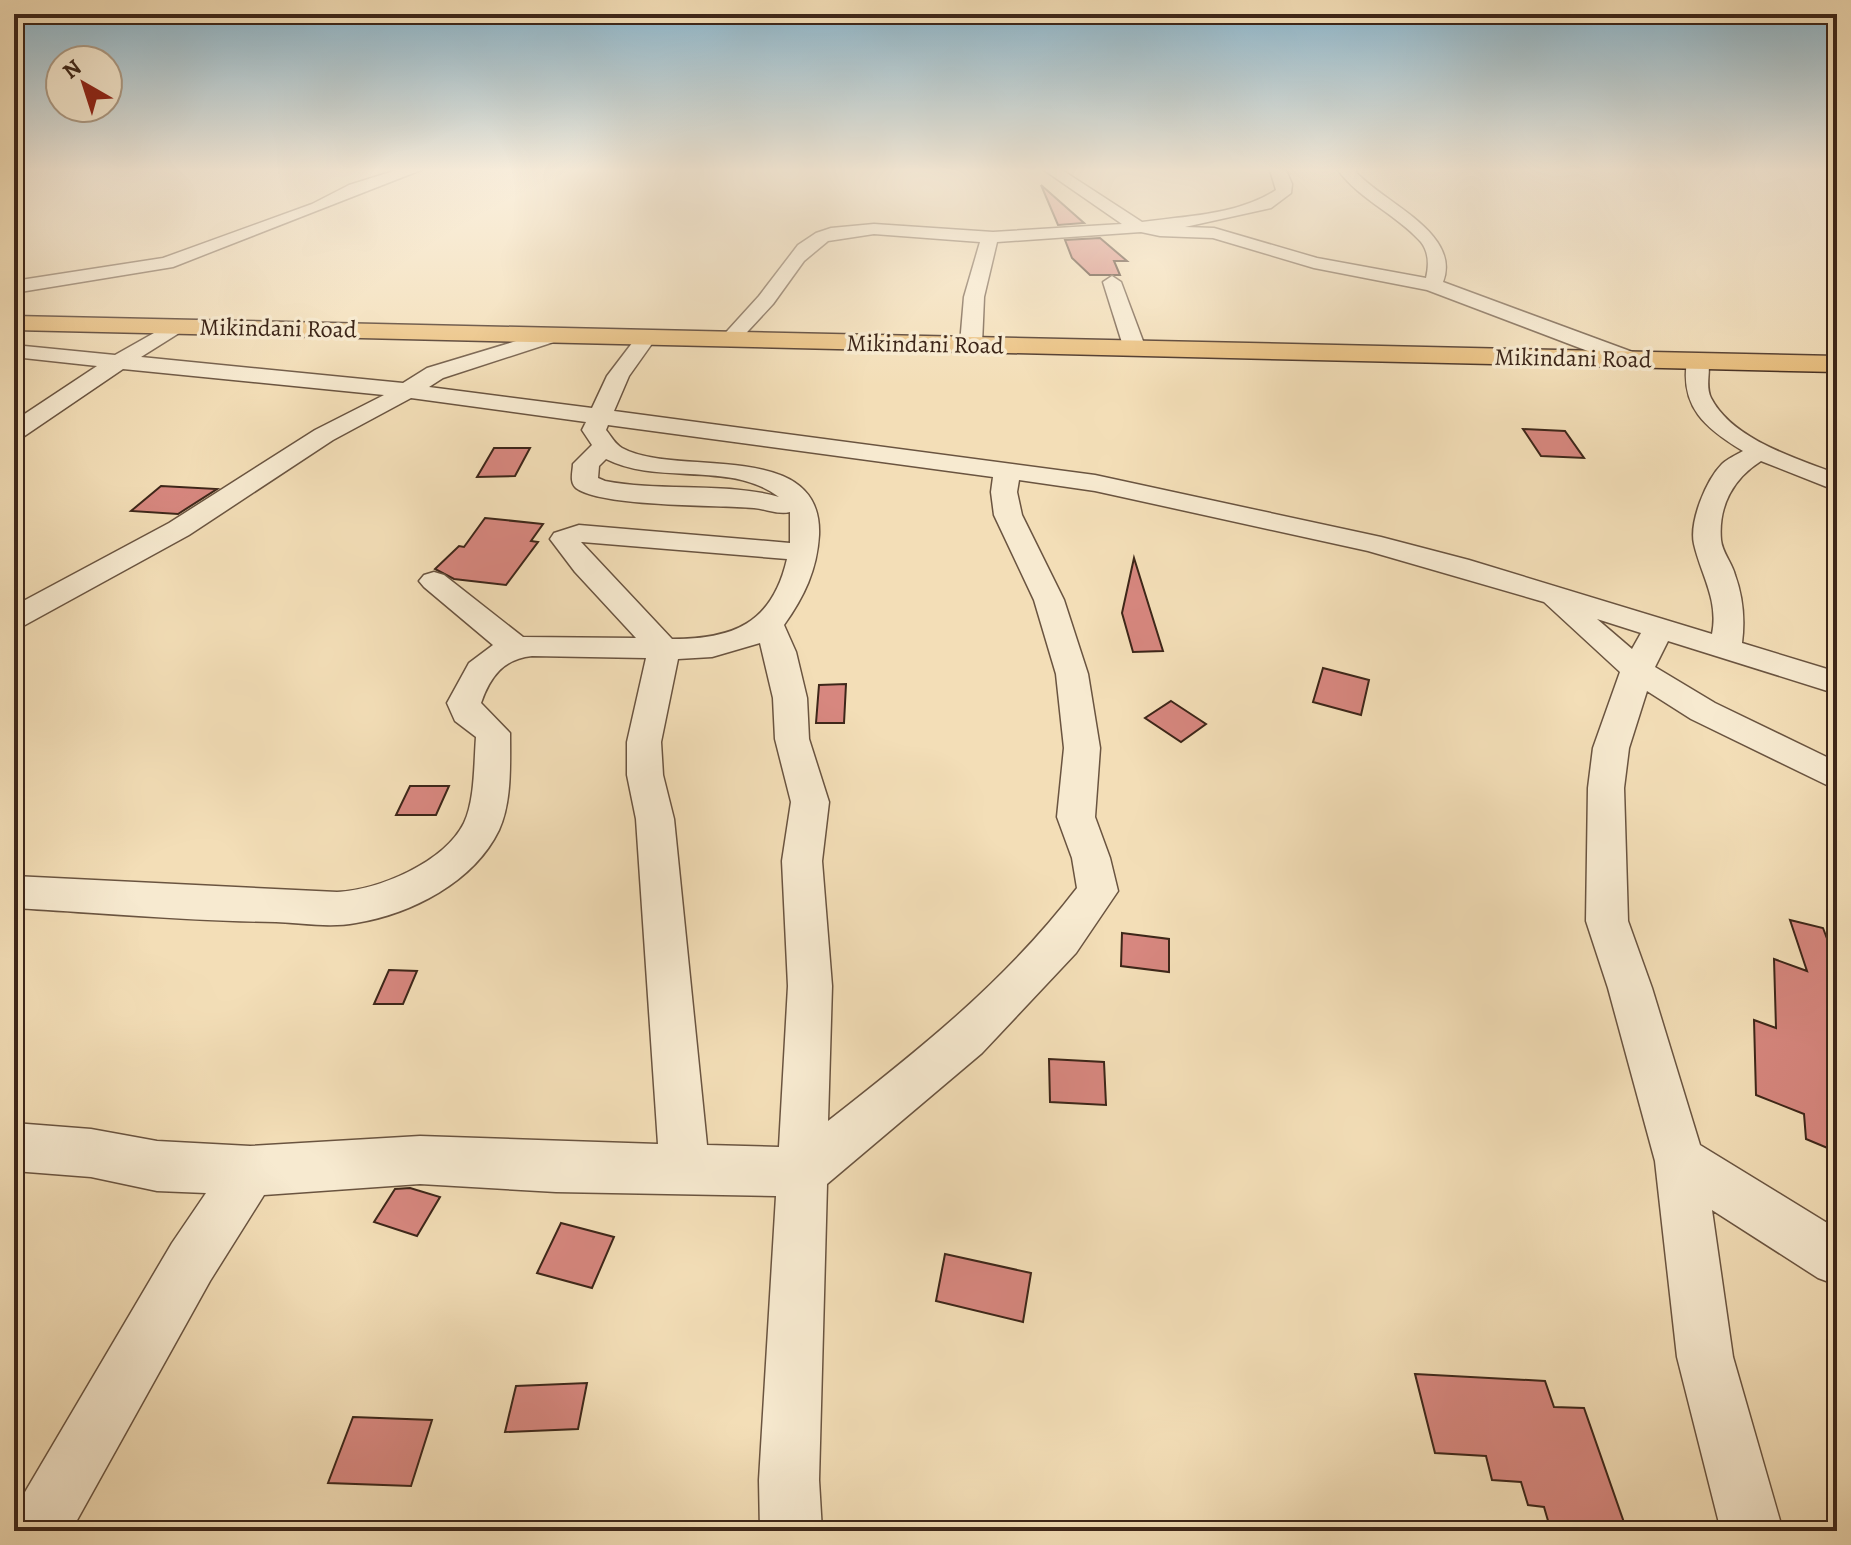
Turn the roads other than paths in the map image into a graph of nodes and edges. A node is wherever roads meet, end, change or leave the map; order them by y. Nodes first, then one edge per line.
1 (223, 242) edge
2 (817, 242) edge
3 (989, 242) edge
4 (1244, 242) edge
5 (1430, 242) edge
6 (1112, 282) dead end
7 (1432, 285) junction
8 (14, 287) edge
9 (14, 323) edge
10 (177, 326) junction
11 (427, 331) junction
12 (556, 335) junction
13 (646, 338) junction
14 (729, 340) junction
15 (971, 344) junction
16 (1135, 349) junction
17 (14, 351) edge
18 (1630, 359) junction
19 (1698, 361) junction
20 (116, 363) junction
21 (1837, 364) edge
22 (435, 373) junction
23 (410, 391) junction
24 (14, 432) edge
25 (602, 433) junction
26 (1761, 450) junction
27 (1007, 471) junction
28 (1837, 483) edge
29 (802, 552) junction
30 (434, 581) dead end
31 (1548, 592) junction
32 (14, 618) edge
33 (769, 625) junction
34 (1659, 628) junction
35 (515, 647) junction
36 (664, 649) junction
37 (1725, 649) junction
38 (1637, 670) junction
39 (1835, 684) edge
40 (1837, 777) edge
41 (14, 892) edge
42 (14, 1147) edge
43 (1680, 1161) junction
44 (685, 1170) junction
45 (250, 1171) junction
46 (803, 1172) junction
47 (1837, 1259) edge
48 (37, 1531) edge
49 (791, 1531) edge
50 (1752, 1531) edge

1 - 8 street
2 - 14 street
3 - 15 street
4 - 7 street
5 - 7 street
6 - 16 street
7 - 18 street
9 - 10 highway, Mikindani Road
10 - 11 highway, Mikindani Road
10 - 20 street
11 - 12 highway, Mikindani Road
11 - 22 street
12 - 13 highway, Mikindani Road
12 - 22 street
13 - 14 highway, Mikindani Road
13 - 25 street
14 - 15 highway, Mikindani Road
15 - 16 highway, Mikindani Road
16 - 18 highway, Mikindani Road
17 - 20 street
18 - 19 highway, Mikindani Road
19 - 21 highway, Mikindani Road
19 - 26 street
20 - 23 street
20 - 24 street
22 - 23 street
23 - 25 street
23 - 32 street
25 - 27 street
25 - 29 street
26 - 28 street
26 - 37 street
27 - 31 street
27 - 46 street
29 - 33 street
29 - 36 street
30 - 35 street
31 - 34 street
31 - 38 street
33 - 36 street
33 - 46 street
34 - 37 street
34 - 38 street
35 - 36 street
35 - 41 street
36 - 44 street
37 - 39 street
38 - 40 street
38 - 43 street
42 - 45 street
43 - 47 street
43 - 50 street
44 - 45 street
44 - 46 street
45 - 48 street
46 - 49 street

